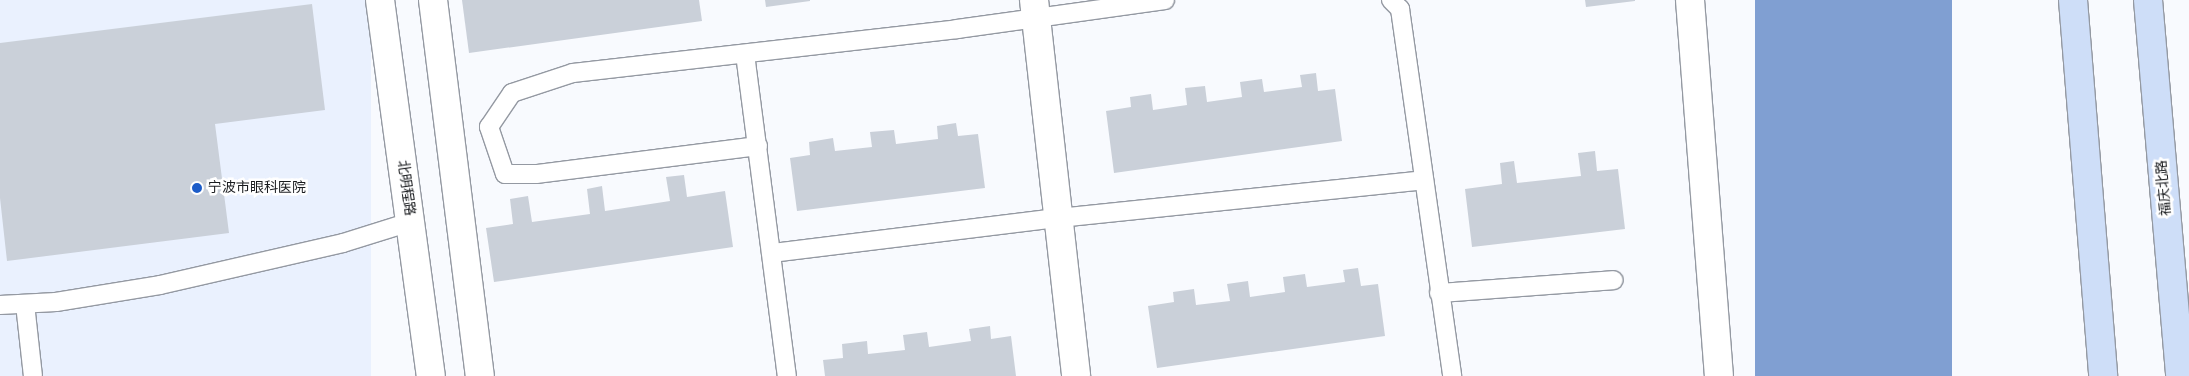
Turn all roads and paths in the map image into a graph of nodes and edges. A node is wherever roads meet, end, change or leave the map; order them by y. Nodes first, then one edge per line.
1 (380, 0) edge
2 (433, 0) edge
3 (1164, 0) edge
4 (1390, 0) edge
5 (1690, 0) edge
6 (2073, 0) edge
7 (2148, 0) edge
8 (1034, 8) edge
9 (745, 54) junction
10 (758, 146) junction
11 (1424, 180) junction
12 (1058, 218) junction
13 (410, 222) junction
14 (772, 253) junction
15 (1614, 280) dead end
16 (1439, 293) junction
17 (25, 304) junction
18 (0, 305) edge
19 (33, 376) edge
20 (431, 376) edge
21 (480, 376) edge
22 (787, 376) edge
23 (1076, 376) edge
24 (1452, 376) edge
25 (1719, 376) edge
26 (2103, 376) edge
27 (2180, 376) edge

1 - 13 street, 北明程路
2 - 21 street
3 - 8 lane
4 - 11 lane
5 - 25 street
6 - 26 main road
7 - 27 main road, 福庆北路
8 - 9 lane
8 - 12 street
9 - 10 lane
9 - 10 lane
10 - 14 lane
11 - 12 lane
11 - 16 lane
12 - 14 lane
12 - 23 street
13 - 17 lane
13 - 20 street, 北明程路
14 - 22 lane
15 - 16 lane
16 - 24 lane
17 - 18 lane
17 - 19 lane

